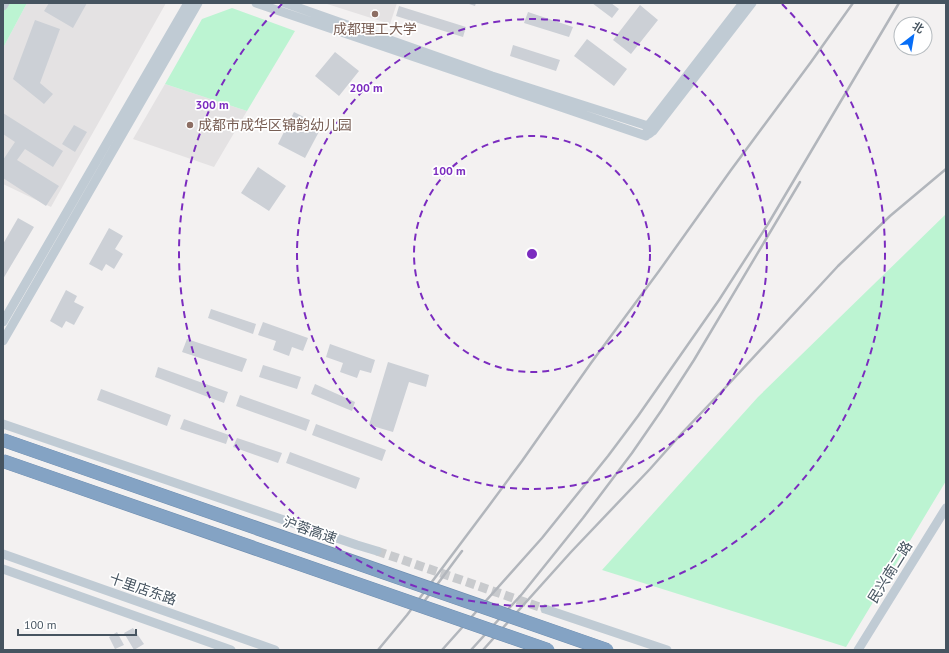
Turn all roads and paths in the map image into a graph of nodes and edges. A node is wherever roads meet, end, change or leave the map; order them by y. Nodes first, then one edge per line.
1 (5, 3) edge
2 (188, 3) edge
3 (198, 3) edge
4 (256, 3) edge
5 (285, 3) edge
6 (743, 3) edge
7 (752, 3) edge
8 (3, 6) edge
9 (649, 131) junction
10 (3, 322) edge
11 (3, 341) edge
12 (3, 424) edge
13 (3, 440) edge
14 (3, 461) edge
15 (946, 508) edge
16 (377, 551) tunnel mouth
17 (3, 554) edge
18 (3, 569) edge
19 (545, 609) tunnel mouth
20 (231, 650) edge
21 (275, 650) edge
22 (548, 650) edge
23 (607, 650) edge
24 (667, 650) edge
25 (858, 650) edge

1 - 8 street
2 - 10 street
3 - 11 street
4 - 9 street
5 - 9 street
6 - 9 street
7 - 9 street
12 - 16 street
13 - 23 highway, 沪蓉高速, bridge
14 - 22 highway, bridge
15 - 25 street, 民兴南二路
17 - 21 street, 十里店东路
18 - 20 street, 十里店东路
19 - 24 street

